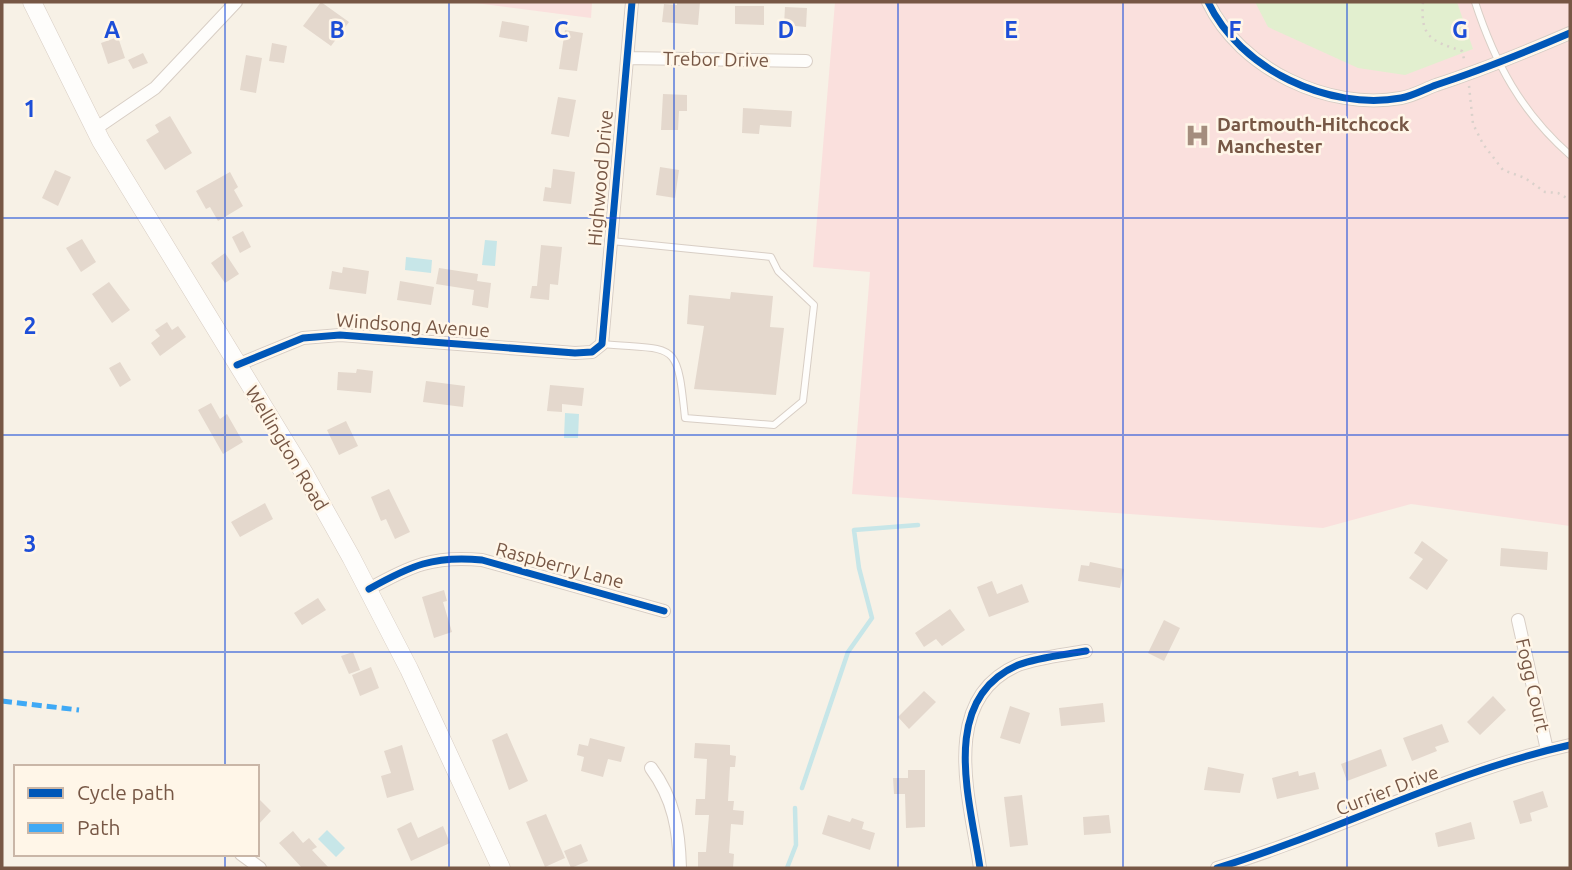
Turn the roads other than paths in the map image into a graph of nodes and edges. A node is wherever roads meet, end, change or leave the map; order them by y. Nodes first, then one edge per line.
1 (32, 2) edge
2 (236, 2) edge
3 (632, 2) edge
4 (1208, 2) edge
5 (1475, 2) edge
6 (1570, 33) edge
7 (627, 58) junction
8 (806, 61) dead end
9 (1498, 64) junction
10 (94, 129) junction
11 (1570, 155) edge
12 (611, 241) junction
13 (597, 348) junction
14 (237, 365) junction
15 (369, 589) junction
16 (664, 611) dead end
17 (1518, 620) dead end
18 (1086, 650) dead end
19 (1570, 745) edge
20 (1547, 750) junction
21 (651, 768) dead end
22 (244, 856) edge
23 (260, 868) edge
24 (501, 868) edge
25 (680, 868) edge
26 (980, 868) edge
27 (1217, 868) edge

1 - 10 main road, Wellington Road
2 - 10 street
3 - 7 street, Highwood Drive
4 - 9 street
5 - 9 lane
6 - 9 street
7 - 8 street, Trebor Drive
7 - 12 street, Highwood Drive
9 - 11 lane
10 - 14 main road, Wellington Road
12 - 13 street, Highwood Drive
12 - 13 lane
13 - 14 street, Windsong Avenue
14 - 15 main road, Wellington Road
15 - 16 street, Raspberry Lane
15 - 24 main road, Wellington Road
17 - 20 street, Fogg Court
18 - 26 street
19 - 20 street, Currier Drive
20 - 27 street, Currier Drive
21 - 25 street
22 - 23 street

